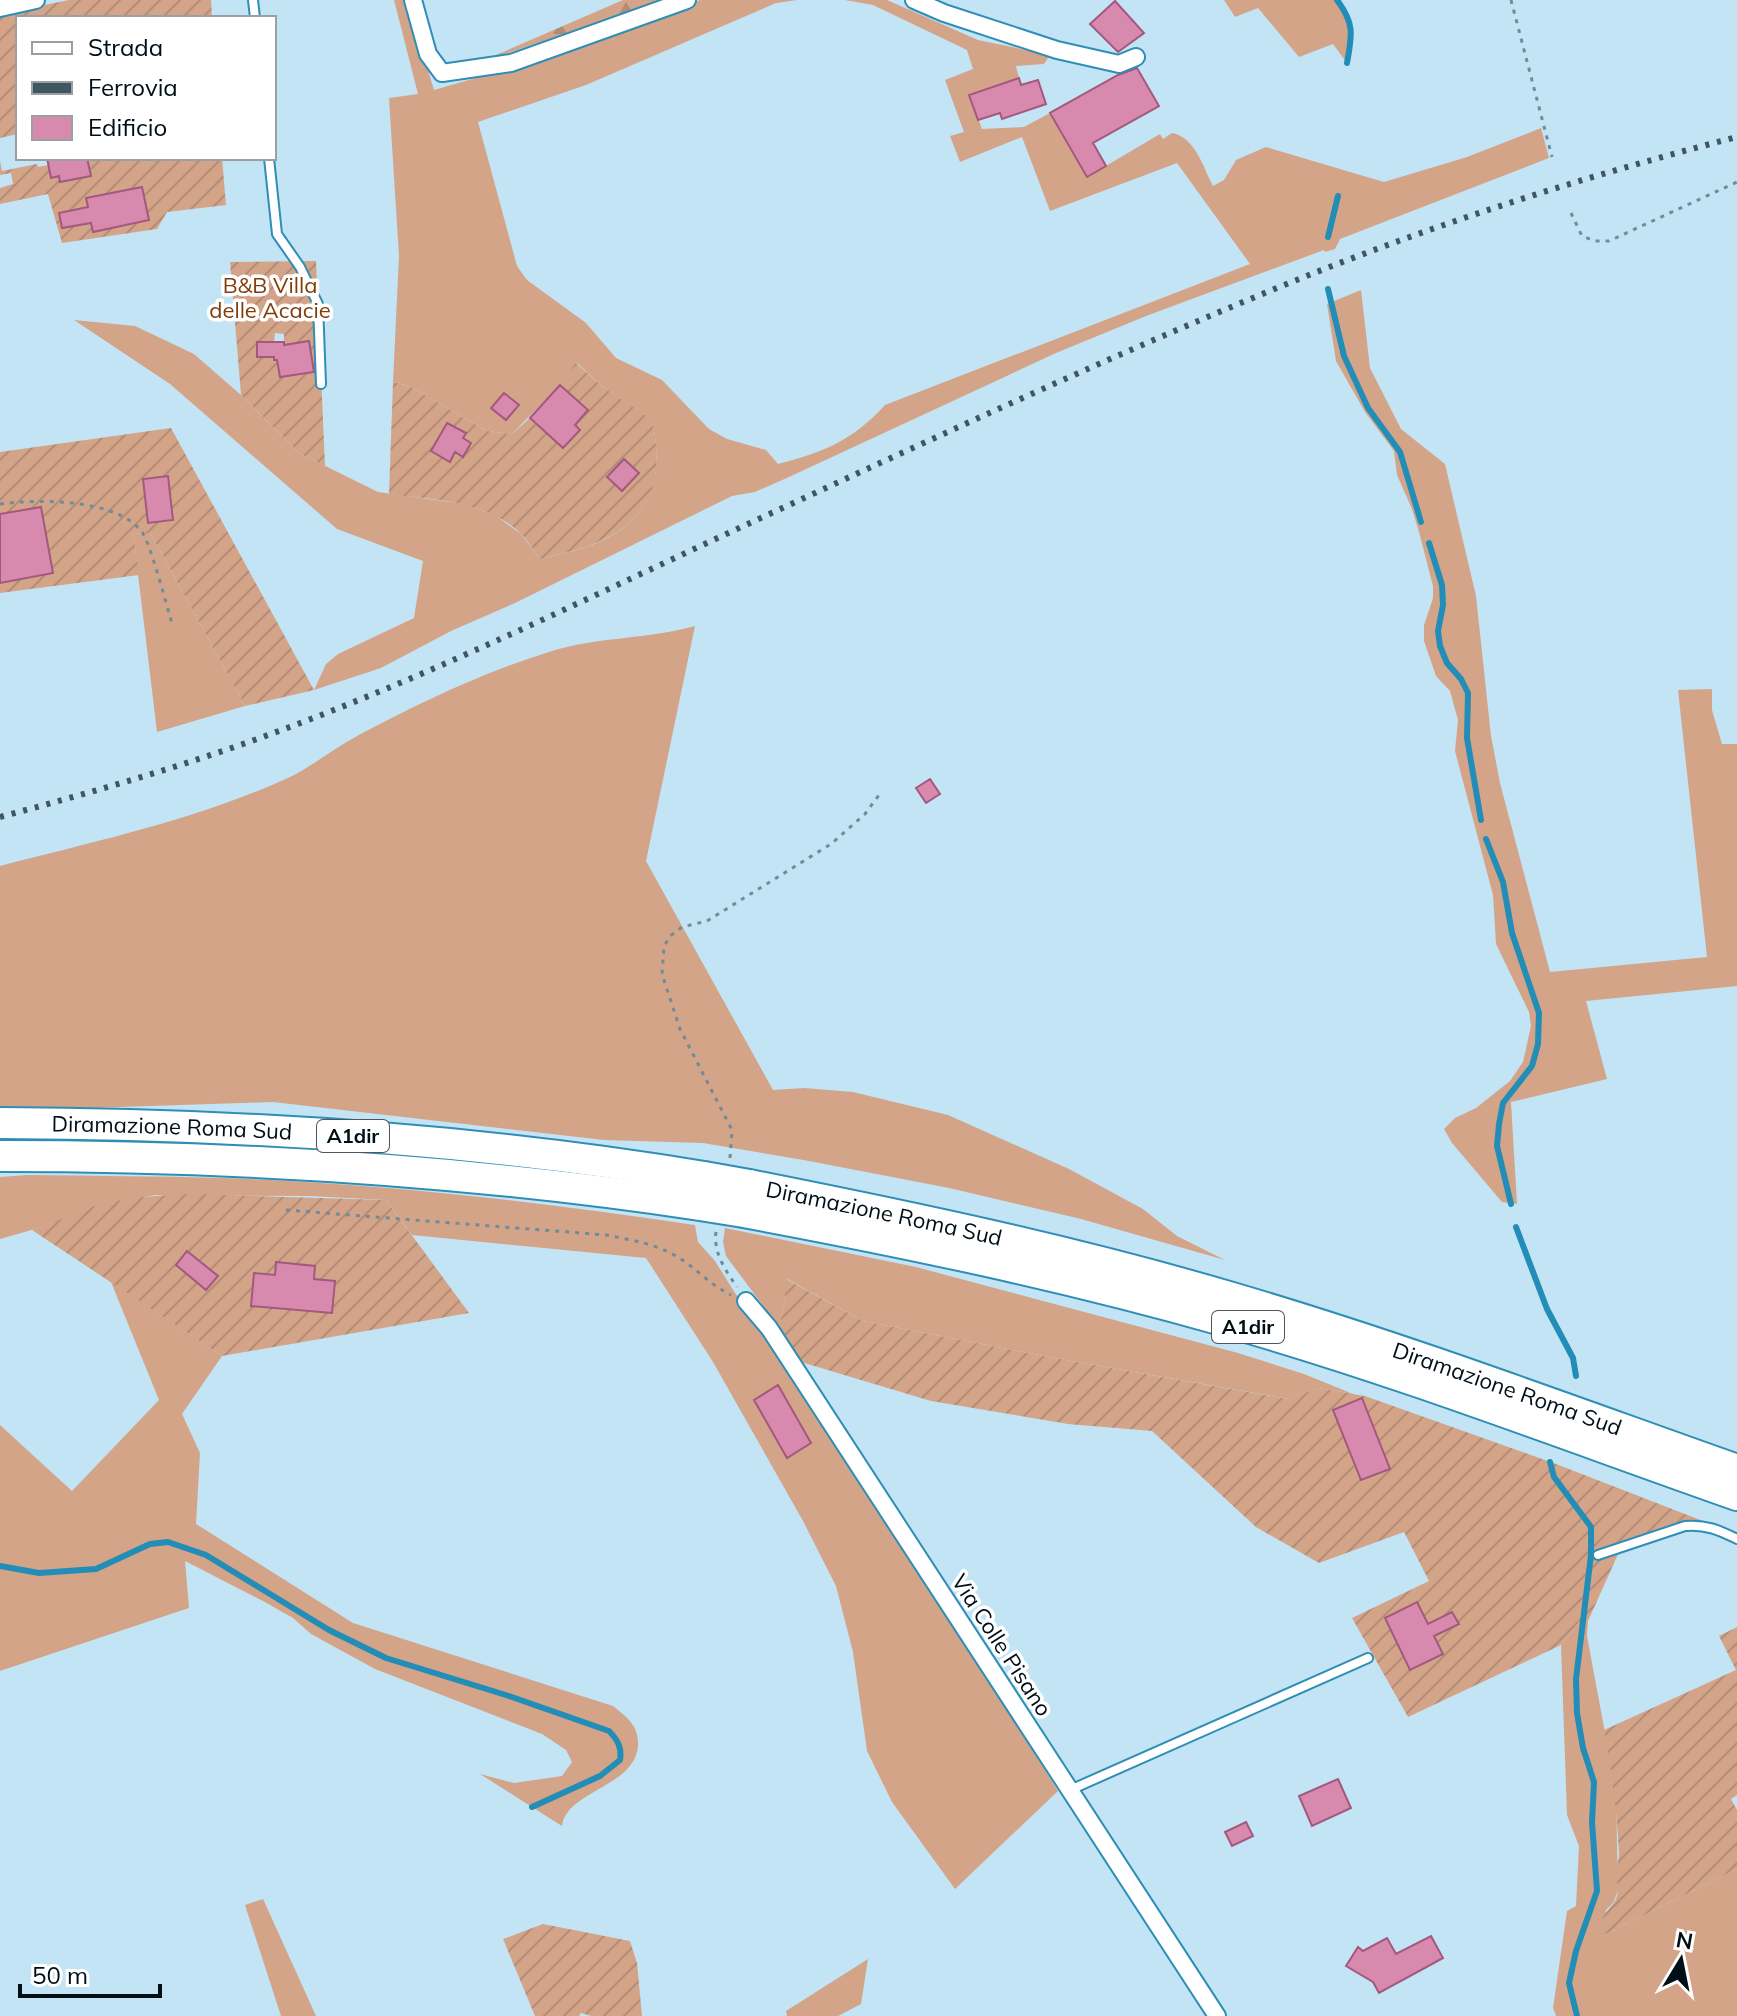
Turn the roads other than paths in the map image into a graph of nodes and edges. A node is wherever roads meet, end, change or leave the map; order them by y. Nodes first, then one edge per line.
1 (36, 0) edge
2 (413, 0) edge
3 (687, 0) edge
4 (914, 0) edge
5 (0, 8) edge
6 (1136, 57) dead end
7 (269, 160) edge
8 (321, 384) dead end
9 (0, 1123) edge
10 (0, 1156) edge
11 (746, 1199) junction
12 (707, 1203) junction
13 (746, 1301) road end
14 (1737, 1470) edge
15 (1737, 1495) edge
16 (1737, 1539) edge
17 (1598, 1555) dead end
18 (1368, 1658) dead end
19 (1070, 1790) junction
20 (1217, 2016) edge

1 - 5 street
2 - 3 street
4 - 6 street
7 - 8 lane
9 - 12 highway, Diramazione Roma Sud / A1dir
10 - 12 highway, Diramazione Roma Sud / A1dir
11 - 12 highway, Diramazione Roma Sud / A1dir, bridge
11 - 14 highway, Diramazione Roma Sud / A1dir
11 - 15 highway, Diramazione Roma Sud / A1dir
13 - 19 street, Via Colle Pisano
16 - 17 lane
18 - 19 lane
19 - 20 street, Via Colle Pisano

